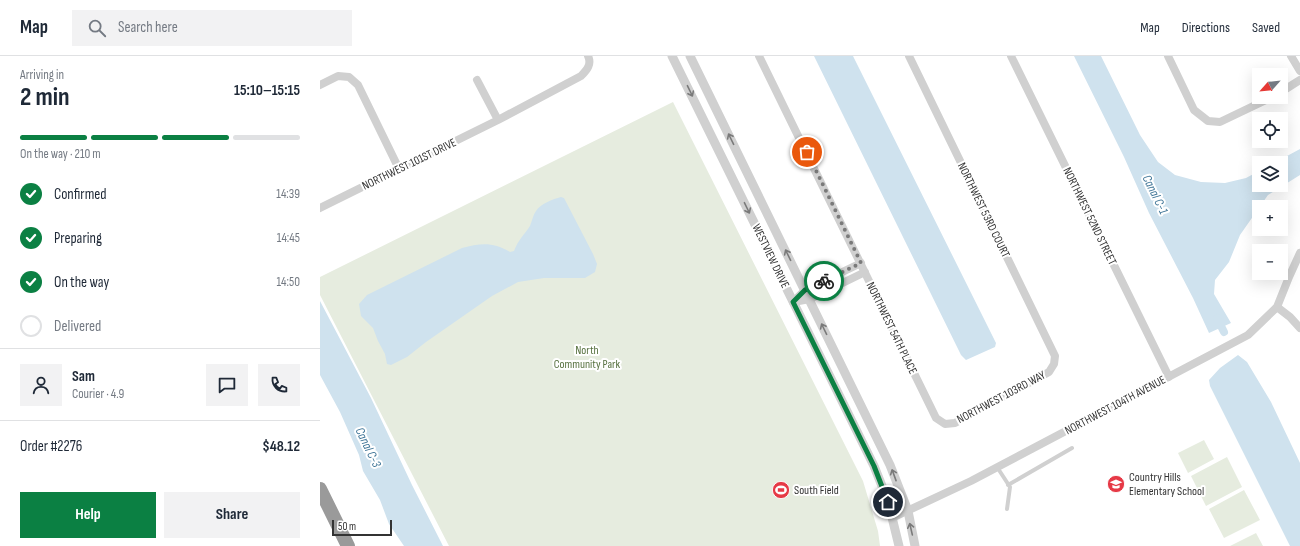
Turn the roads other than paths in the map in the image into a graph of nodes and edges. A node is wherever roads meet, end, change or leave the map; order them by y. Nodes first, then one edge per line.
1 (588, 56) edge
2 (672, 56) edge
3 (690, 56) edge
4 (759, 56) edge
5 (909, 56) edge
6 (1011, 56) edge
7 (1168, 56) edge
8 (1291, 56) edge
9 (1300, 71) edge
10 (478, 80) dead end
11 (1300, 80) edge
12 (320, 85) edge
13 (1288, 88) edge
14 (1257, 104) edge
15 (498, 120) junction
16 (399, 169) junction
17 (320, 208) edge
18 (1300, 253) edge
19 (861, 263) junction
20 (865, 272) junction
21 (805, 290) junction
22 (810, 299) junction
23 (793, 302) junction
24 (1277, 308) junction
25 (1300, 328) edge
26 (1054, 364) joint
27 (1169, 377) junction
28 (945, 424) joint
29 (1072, 448) dead end
30 (997, 467) junction
31 (1008, 485) junction
32 (320, 490) edge
33 (1007, 509) dead end
34 (908, 511) junction
35 (892, 518) junction
36 (348, 546) edge
37 (899, 546) edge
38 (915, 546) edge

1 - 15 street, NORTHWEST 101ST DRIVE
2 -> 23 street, WESTVIEW DRIVE
21 -> 3 street, WESTVIEW DRIVE
4 - 19 street, NORTHWEST 54TH PLACE
5 - 26 street, NORTHWEST 53RD COURT
6 - 27 street, NORTHWEST 52ND STREET
7 - 14 street
8 - 9 street
10 - 15 street
11 - 13 street
12 - 16 street
15 - 16 street, NORTHWEST 101ST DRIVE
16 - 17 street, NORTHWEST 101ST DRIVE
18 - 24 street, NORTHWEST 104TH AVENUE
19 - 20 street, NORTHWEST 54TH PLACE
19 - 21 street
20 - 22 street
20 - 28 street, NORTHWEST 54TH PLACE
21 - 22 street, WESTVIEW DRIVE
21 - 23 street
22 - 23 street
34 -> 22 street, WESTVIEW DRIVE
23 - 35 street, WESTVIEW DRIVE
24 - 25 street
24 - 27 street, NORTHWEST 104TH AVENUE
26 - 28 street, NORTHWEST 103RD WAY
27 - 30 street, NORTHWEST 104TH AVENUE
29 - 31 lane
30 - 31 lane
30 - 34 street, NORTHWEST 104TH AVENUE
31 - 33 lane
32 - 36 highway
34 - 35 street, NORTHWEST 104TH AVENUE
38 -> 34 street, WESTVIEW DRIVE
35 - 37 street, WESTVIEW DRIVE

